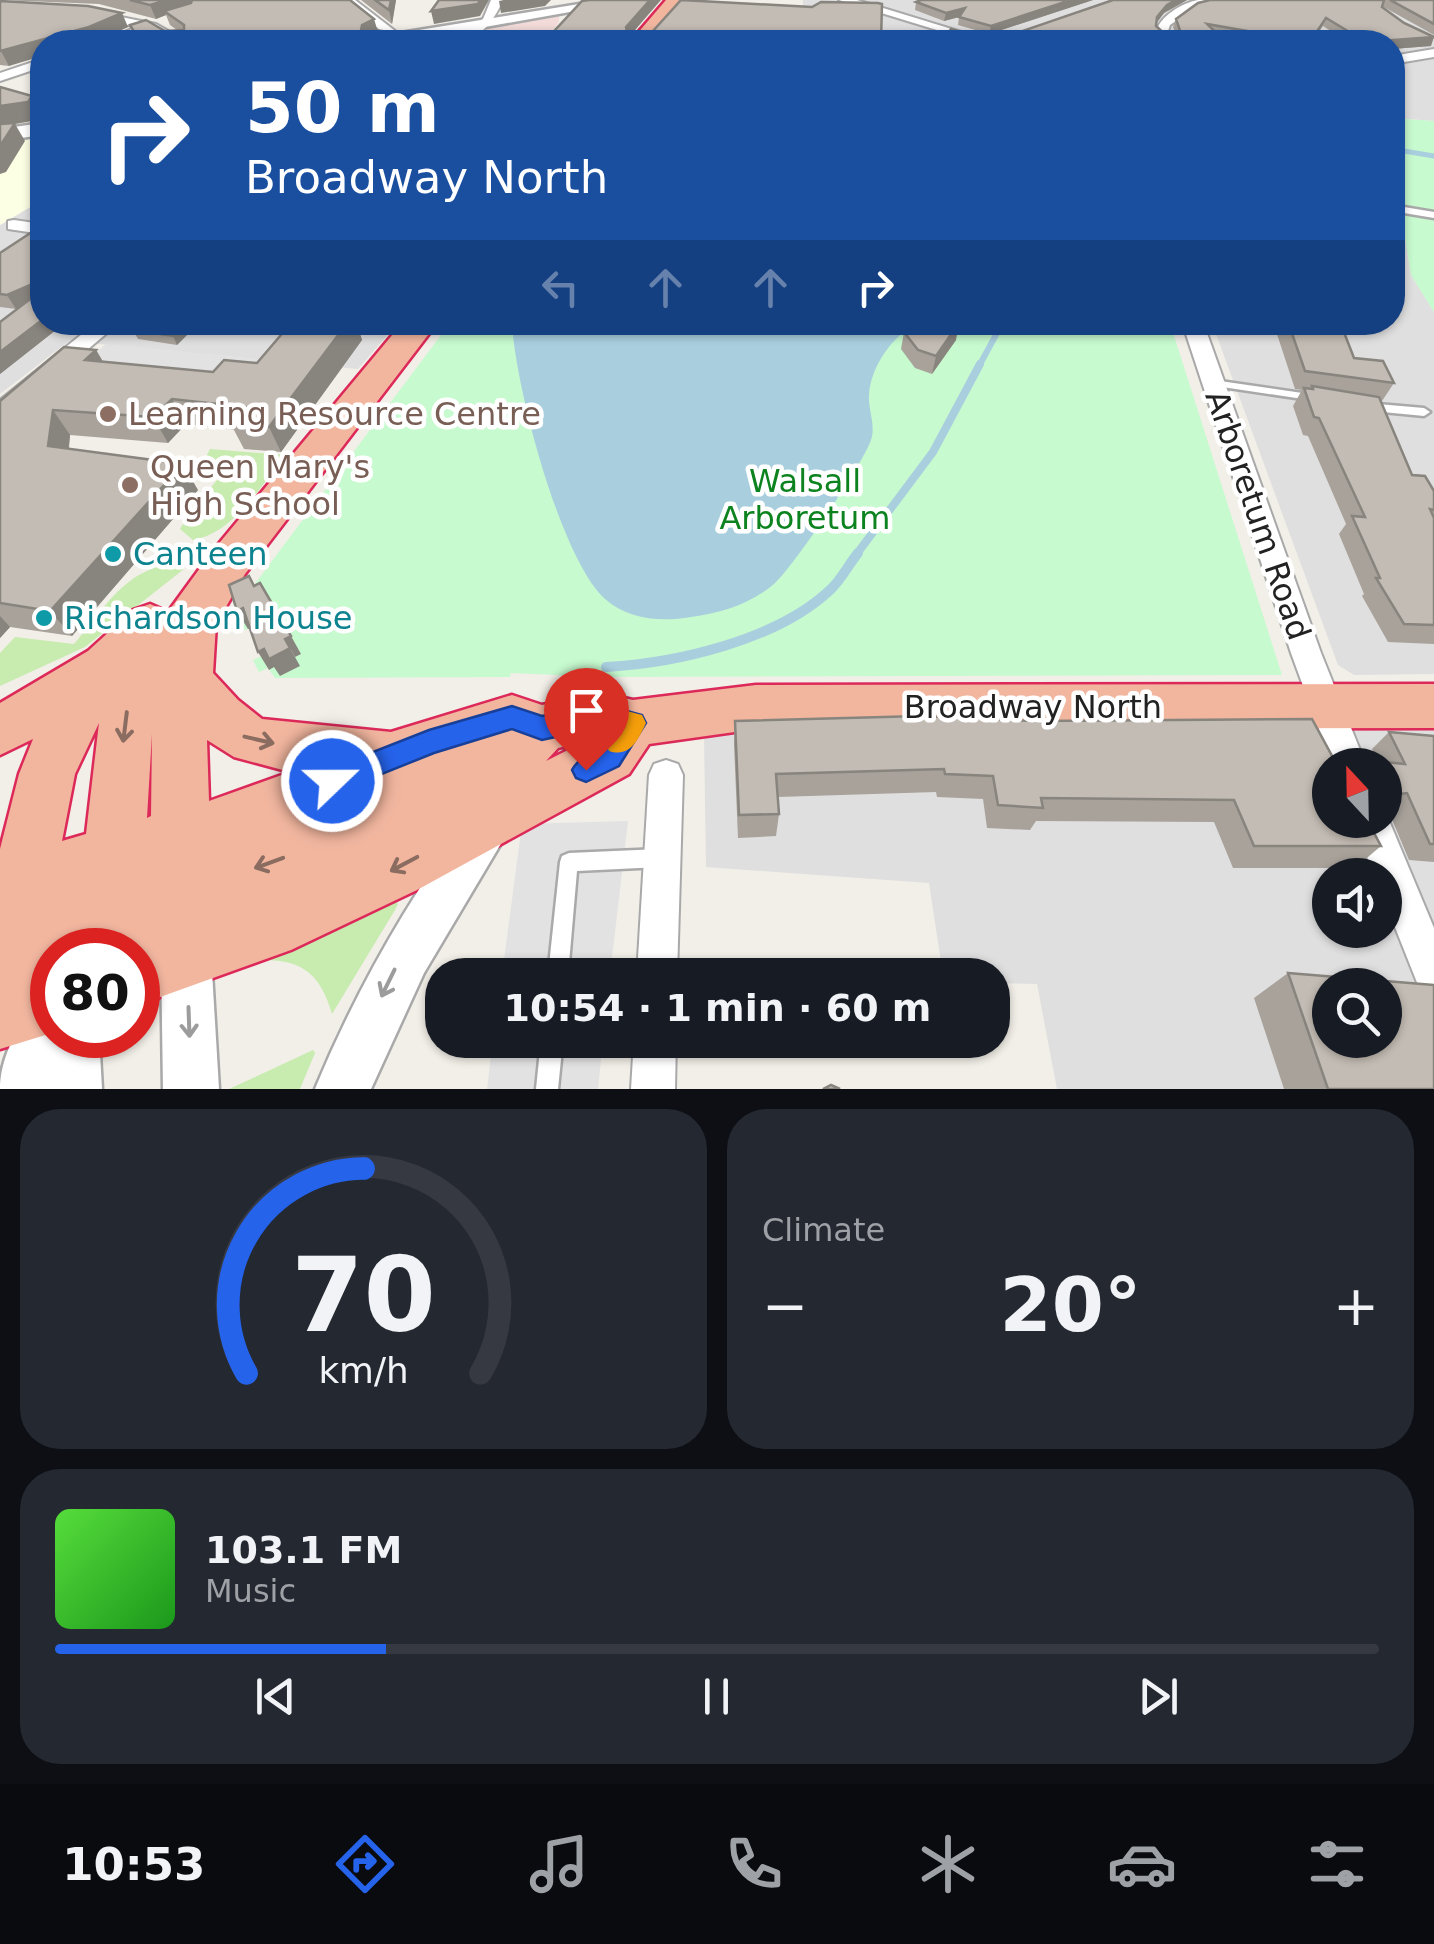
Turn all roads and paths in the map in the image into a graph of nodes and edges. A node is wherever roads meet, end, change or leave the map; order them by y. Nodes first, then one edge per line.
1 (100, 0) edge
2 (348, 0) edge
3 (498, 0) edge
4 (630, 0) edge
5 (845, 0) edge
6 (1214, 0) edge
7 (679, 3) edge
8 (912, 4) edge
9 (885, 12) junction
10 (488, 21) junction
11 (153, 25) junction
12 (139, 30) edge
13 (161, 30) edge
14 (389, 30) edge
15 (437, 30) edge
16 (474, 30) edge
17 (652, 30) edge
18 (949, 30) edge
19 (1162, 30) edge
20 (1434, 53) edge
21 (1405, 58) edge
22 (1405, 59) edge
23 (1434, 65) edge
24 (30, 67) edge
25 (0, 77) edge
26 (30, 131) edge
27 (0, 136) edge
28 (1405, 210) edge
29 (1434, 215) edge
30 (8, 229) dead end
31 (30, 229) edge
32 (98, 335) edge
33 (410, 335) edge
34 (1196, 335) edge
35 (1212, 383) junction
36 (1328, 399) edge
37 (1348, 404) edge
38 (1, 411) edge
39 (1424, 412) dead end
40 (227, 564) junction
41 (192, 619) junction
42 (111, 658) junction
43 (187, 678) junction
44 (1325, 706) junction
45 (1434, 706) edge
46 (632, 723) junction
47 (542, 728) junction
48 (0, 732) edge
49 (1342, 748) edge
50 (396, 755) junction
51 (666, 775) dead end
52 (498, 813) junction
53 (1378, 838) edge
54 (114, 858) junction
55 (661, 858) junction
56 (172, 916) edge
57 (39, 927) edge
58 (560, 958) edge
59 (658, 958) edge
60 (1434, 976) edge
61 (0, 985) edge
62 (30, 1006) edge
63 (0, 1015) edge
64 (35, 1058) edge
65 (73, 1058) edge
66 (550, 1058) edge
67 (654, 1058) edge
68 (18, 1089) edge
69 (74, 1089) edge
70 (191, 1089) edge
71 (342, 1089) edge
72 (547, 1089) edge
73 (653, 1089) edge

1 - 11 street
2 - 14 street
3 - 10 street
4 - 10 street
5 - 9 street
6 - 19 street
7 - 17 highway
8 - 9 street
9 - 18 street
10 - 15 street
10 - 16 street
11 - 12 street
11 - 13 street
20 - 21 street
22 - 23 street
24 - 25 street
26 - 27 street
28 - 29 lane
30 - 31 street
32 - 38 street
33 - 40 highway
34 - 35 street, Arboretum Road
35 - 36 lane
35 - 44 street, Arboretum Road
37 - 39 lane
40 - 41 highway
40 - 42 highway
41 - 43 highway
41 -> 54 highway
42 - 48 highway
42 - 57 highway
43 -> 50 highway
43 - 56 highway
44 - 45 highway, Broadway North
44 - 46 highway, Broadway North
44 - 49 street, Arboretum Road
46 - 47 highway, Broadway North
46 - 52 highway
47 - 50 highway, Broadway North
47 -> 56 highway, Broadway North
50 - 56 highway, Broadway North
51 - 55 street
52 -> 56 highway
52 -> 71 street
53 - 60 street
54 - 56 highway
54 - 57 highway
55 - 58 lane
55 - 59 street
56 - 57 highway
56 -> 70 street
57 - 61 highway
62 - 63 highway
64 - 68 street
65 - 69 street
66 - 72 lane
67 - 73 street

